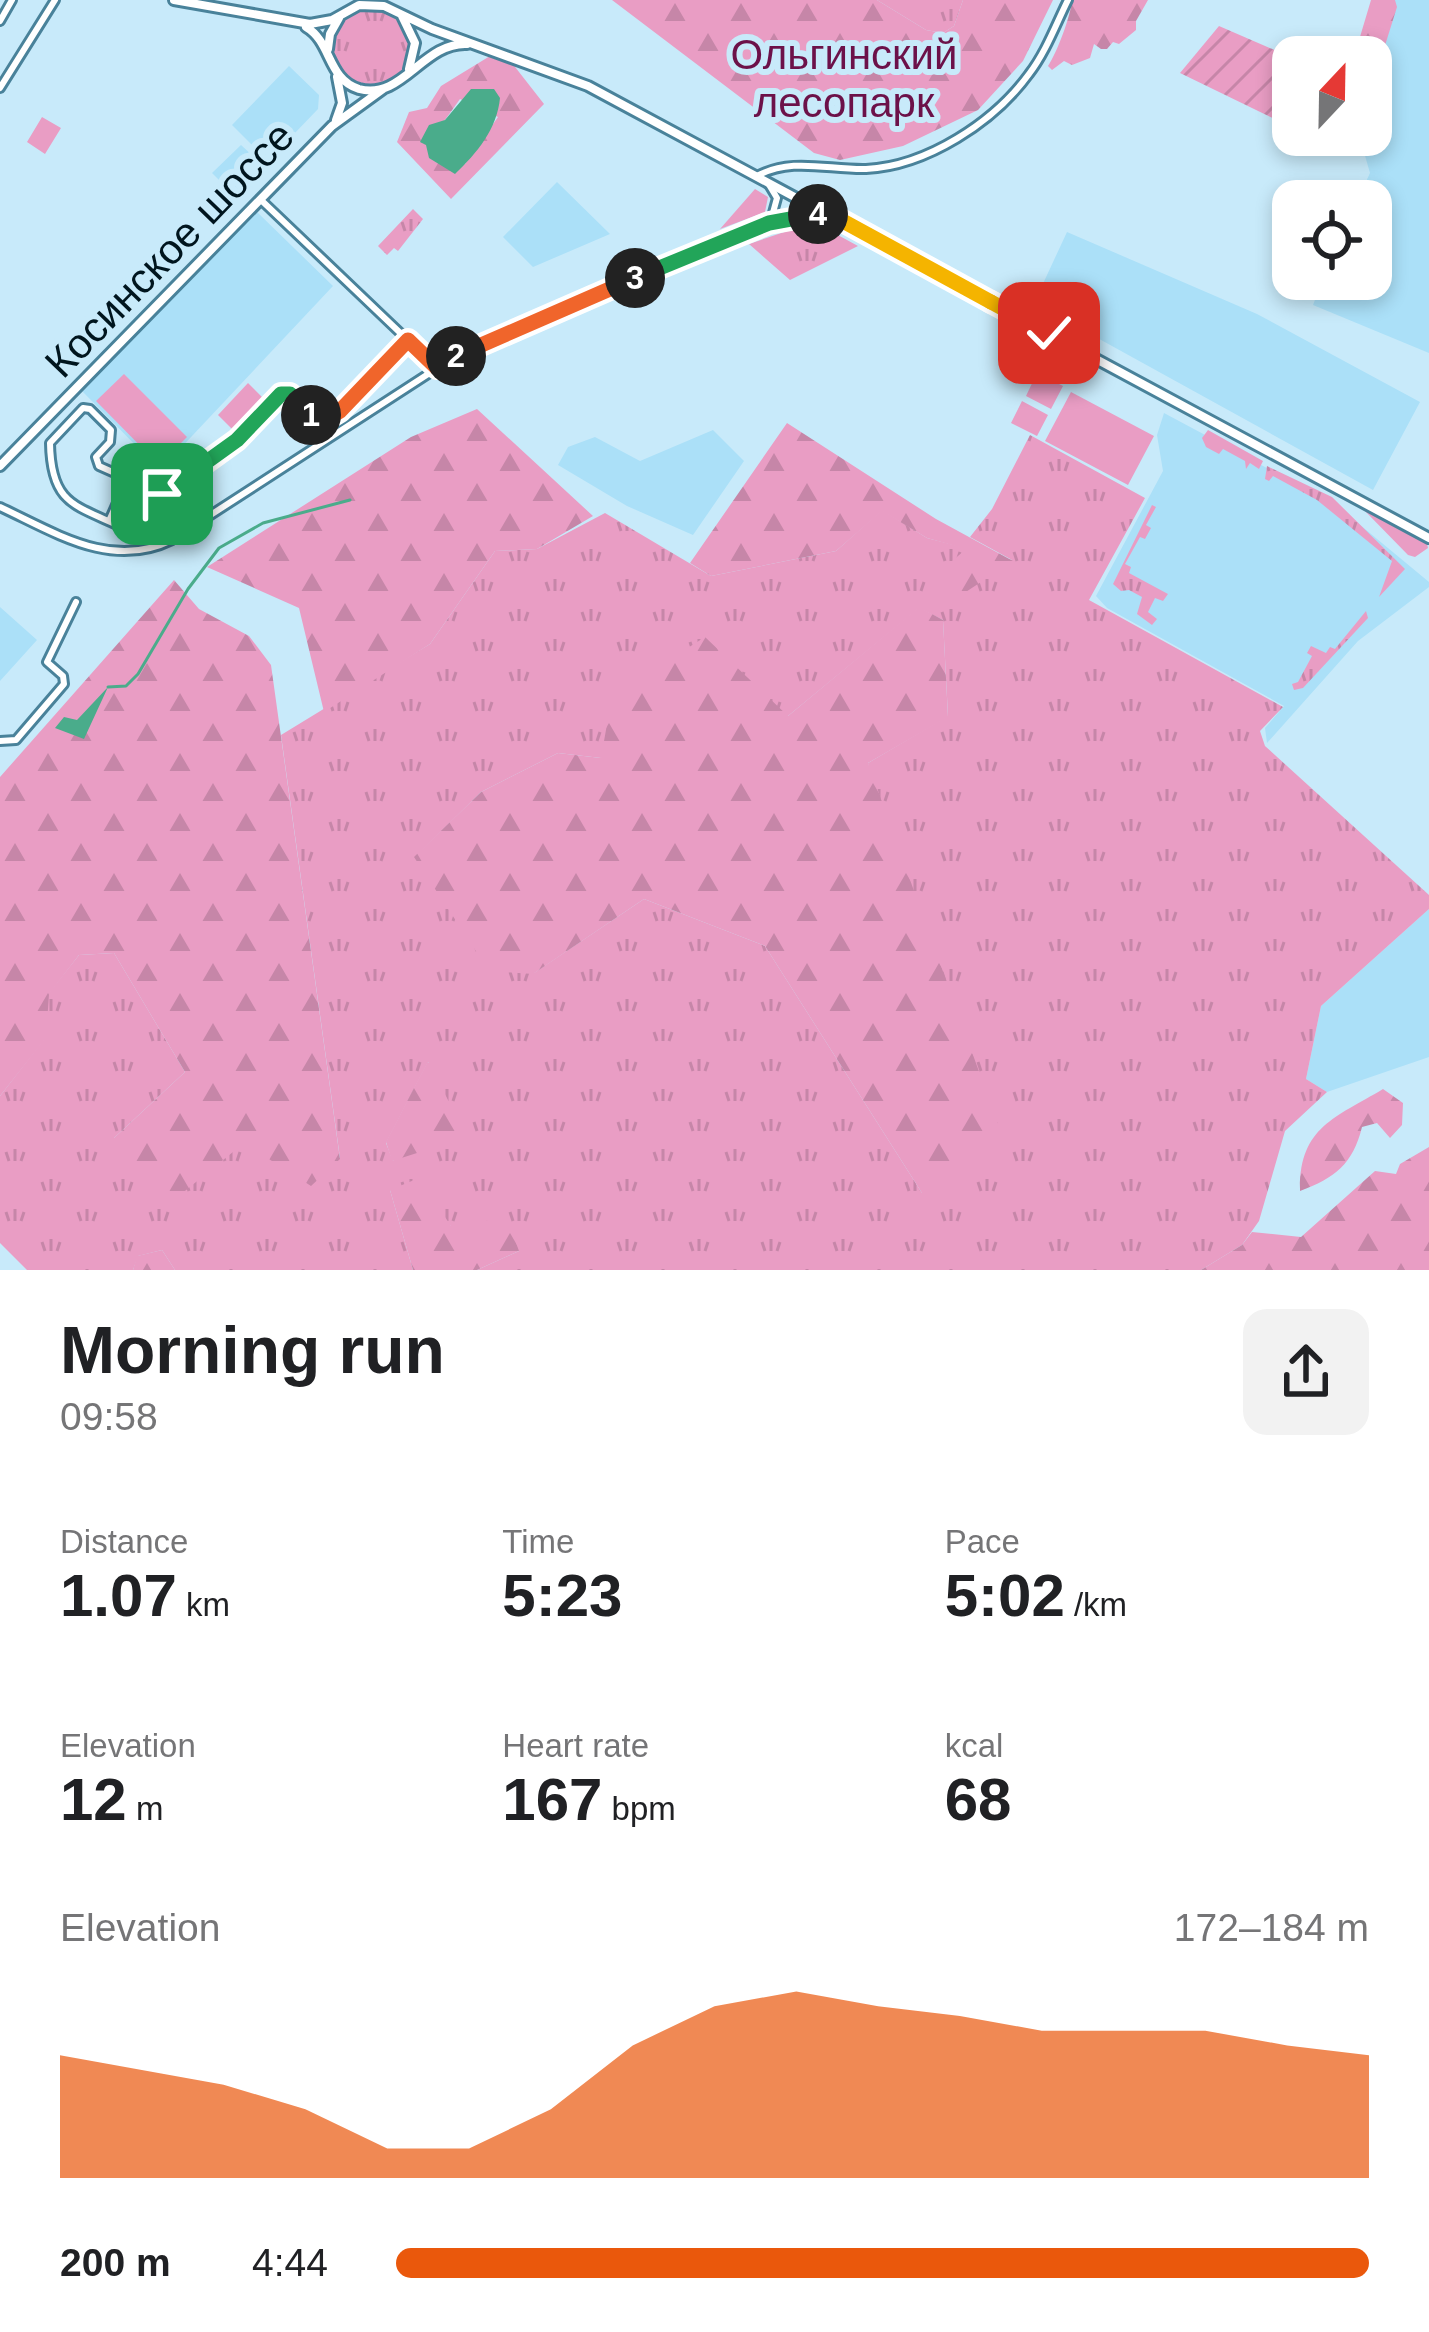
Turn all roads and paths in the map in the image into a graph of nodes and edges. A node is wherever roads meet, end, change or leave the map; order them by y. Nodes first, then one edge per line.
1 (12, 0) edge
2 (55, 0) edge
3 (174, 0) edge
4 (1068, 0) edge
5 (392, 9) junction
6 (344, 13) junction
7 (0, 21) edge
8 (293, 23) junction
9 (486, 48) junction
10 (331, 63) junction
11 (405, 75) junction
12 (0, 88) edge
13 (383, 89) junction
14 (332, 126) junction
15 (757, 176) junction
16 (768, 182) junction
17 (794, 196) junction
18 (260, 199) junction
19 (830, 214) junction
20 (784, 218) junction
21 (769, 223) junction
22 (408, 340) junction
23 (437, 368) junction
24 (0, 466) edge
25 (127, 480) junction
26 (0, 506) edge
27 (109, 521) junction
28 (130, 531) dead end
29 (1429, 538) edge
30 (76, 602) dead end
31 (0, 741) edge

1 - 7 street
2 - 12 street
3 - 8 street
4 - 15 street
5 - 6 street
5 - 9 street
5 - 11 street
6 - 8 street
6 - 10 street
8 - 10 street
9 - 11 street
9 - 15 street
10 - 13 street
10 - 14 street, Косинское шоссе
11 - 13 street
13 - 14 street, Косинское шоссе
14 - 18 street, Косинское шоссе
15 - 16 street
16 - 17 street
16 - 21 street
17 - 19 street
17 - 20 street
18 - 22 street
18 - 24 street, Косинское шоссе
19 - 20 street
19 - 29 street
20 - 21 street
21 - 23 street
22 - 23 street
22 - 25 street
23 - 26 street
25 - 27 street
25 - 27 street
27 - 28 street
30 - 31 street

